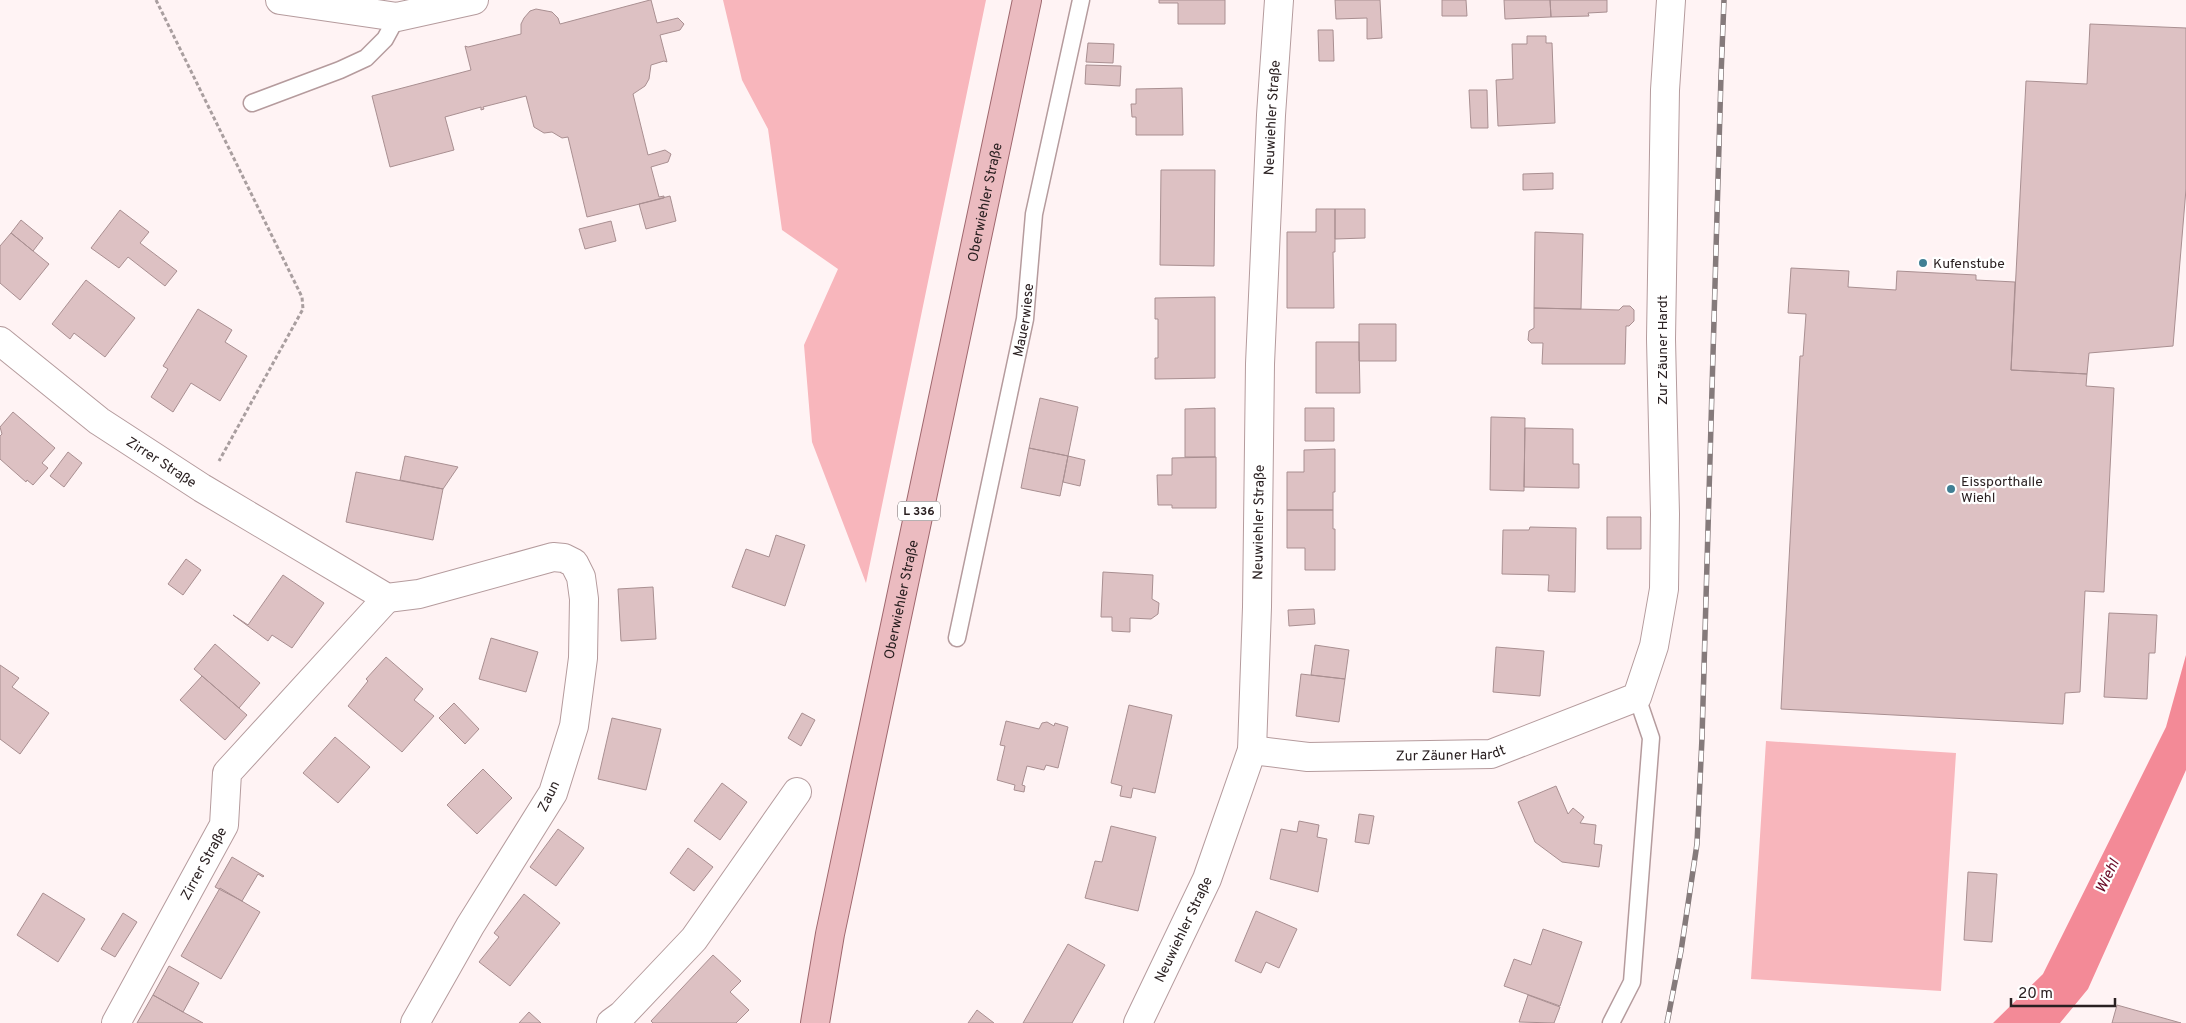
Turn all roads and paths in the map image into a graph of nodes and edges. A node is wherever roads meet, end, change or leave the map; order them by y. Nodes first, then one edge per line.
1 (156, 0) edge
2 (280, 0) edge
3 (474, 0) edge
4 (1027, 0) edge
5 (1080, 0) edge
6 (1279, 0) edge
7 (1671, 0) edge
8 (398, 17) junction
9 (252, 103) dead end
10 (0, 341) edge
11 (202, 488) junction
12 (387, 598) junction
13 (956, 638) dead end
14 (1638, 697) junction
15 (1252, 750) junction
16 (797, 792) dead end
17 (116, 1023) edge
18 (415, 1023) edge
19 (610, 1023) edge
20 (815, 1023) edge
21 (1138, 1023) edge
22 (1611, 1023) edge

1 - 11 path
2 - 8 street
3 - 8 street
4 - 20 main road, Oberwiehler Straße / L 336
5 - 13 lane, Mauerwiese
6 - 15 street, Neuwiehler Straße
7 - 14 street, Zur Zäuner Hardt
8 - 9 lane
10 - 11 street, Zirrer Straße
11 - 12 street, Zirrer Straße
12 - 17 street, Zirrer Straße
12 - 18 street, Zaun
14 - 15 street, Zur Zäuner Hardt
14 - 22 lane
15 - 21 street, Neuwiehler Straße
16 - 19 street

